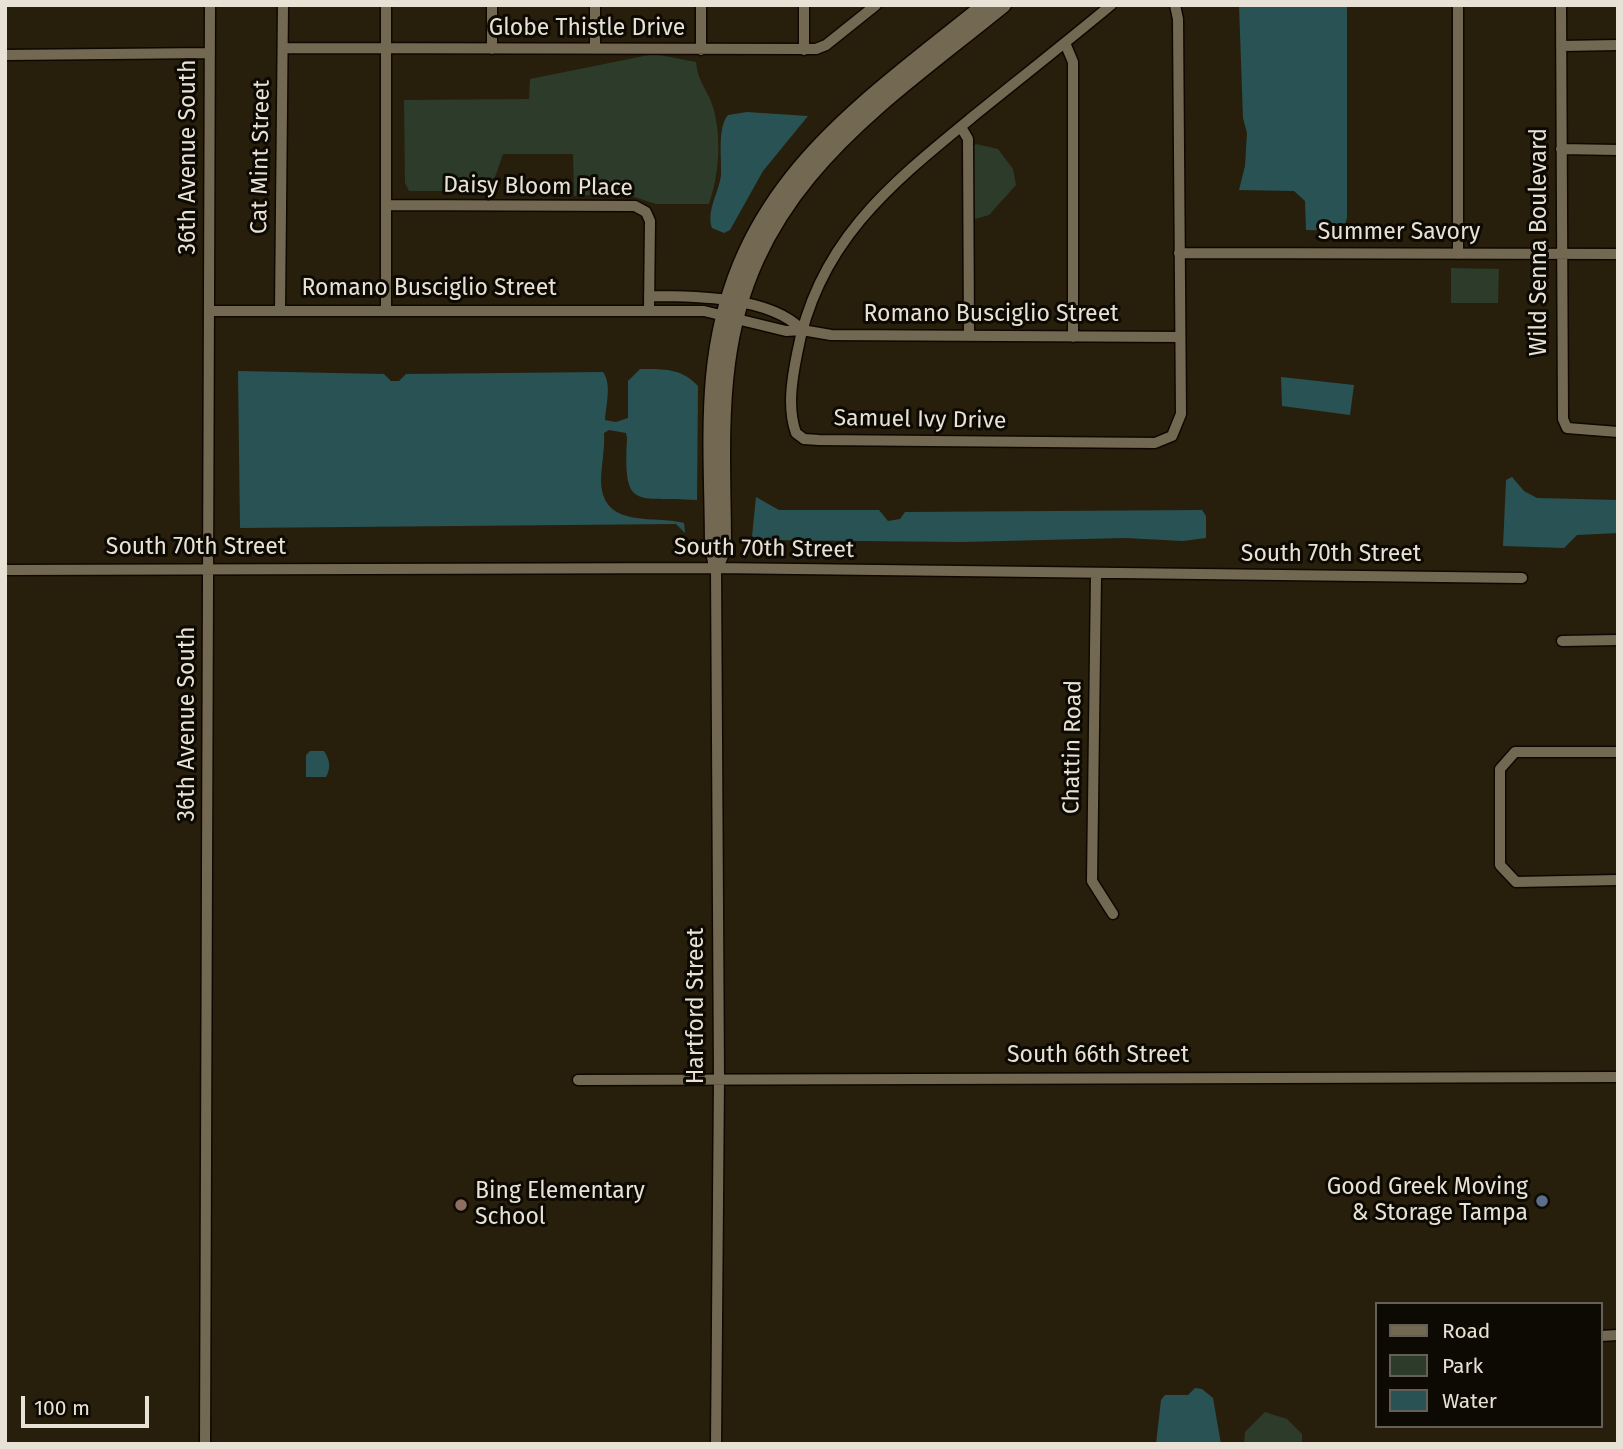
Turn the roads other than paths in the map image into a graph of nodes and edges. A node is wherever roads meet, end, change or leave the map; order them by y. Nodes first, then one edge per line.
1 (210, 5) edge
2 (283, 5) edge
3 (386, 5) edge
4 (492, 5) edge
5 (595, 5) edge
6 (701, 5) edge
7 (804, 5) edge
8 (876, 5) edge
9 (984, 5) edge
10 (1004, 5) edge
11 (1111, 5) edge
12 (1175, 5) edge
13 (1458, 5) edge
14 (1561, 5) edge
15 (1065, 43) junction
16 (1618, 45) edge
17 (1561, 46) junction
18 (283, 48) junction
19 (386, 49) junction
20 (492, 49) junction
21 (595, 49) junction
22 (701, 50) junction
23 (804, 50) junction
24 (210, 53) junction
25 (5, 55) edge
26 (961, 127) junction
27 (1561, 149) junction
28 (1618, 150) edge
29 (386, 205) junction
30 (1180, 253) junction
31 (1458, 254) junction
32 (1618, 254) edge
33 (1561, 255) junction
34 (649, 296) junction
35 (386, 309) junction
36 (732, 309) junction
37 (280, 310) junction
38 (649, 310) junction
39 (209, 311) junction
40 (802, 330) junction
41 (969, 336) junction
42 (1073, 337) junction
43 (1180, 337) junction
44 (1618, 432) edge
45 (716, 568) junction
46 (209, 569) junction
47 (5, 570) edge
48 (1096, 575) junction
49 (1522, 578) dead end
50 (1618, 640) edge
51 (1562, 641) dead end
52 (1618, 752) edge
53 (1618, 880) edge
54 (1113, 914) dead end
55 (1618, 1077) edge
56 (719, 1078) junction
57 (578, 1080) dead end
58 (205, 1444) edge
59 (716, 1444) edge

1 - 24 street, 36th Avenue South
2 - 18 street, Cat Mint Street
3 - 19 street
4 - 20 street
5 - 21 street
6 - 22 street
7 - 23 street
8 - 23 street, Globe Thistle Drive
9 - 36 street
10 - 36 street
11 - 15 street, Samuel Ivy Drive
12 - 30 street, Samuel Ivy Drive
13 - 31 street
14 - 17 street, Wild Senna Boulevard
15 - 26 street, Samuel Ivy Drive
15 - 42 street
16 - 17 street
17 - 27 street, Wild Senna Boulevard
18 - 19 street, Globe Thistle Drive
18 - 37 street, Cat Mint Street
19 - 20 street, Globe Thistle Drive
19 - 29 street
20 - 21 street, Globe Thistle Drive
21 - 22 street, Globe Thistle Drive
22 - 23 street, Globe Thistle Drive
24 - 25 street
24 - 39 street, 36th Avenue South
26 - 40 street, Samuel Ivy Drive
26 - 41 street
27 - 28 street
27 - 33 street, Wild Senna Boulevard
29 - 34 street, Daisy Bloom Place
29 - 35 street
30 - 31 street, Summer Savory
30 - 43 street, Samuel Ivy Drive
31 - 33 street, Summer Savory
32 - 33 street, Summer Savory
33 - 44 street, Wild Senna Boulevard
34 - 36 street, Romano Busciglio Street
34 - 38 street
35 - 37 street, Romano Busciglio Street
35 - 38 street, Romano Busciglio Street
36 - 38 street, Romano Busciglio Street
36 - 40 street, Romano Busciglio Street
36 - 45 street
37 - 39 street, Romano Busciglio Street
39 - 46 street, 36th Avenue South
40 - 41 street, Romano Busciglio Street
40 - 43 street, Samuel Ivy Drive
41 - 42 street, Romano Busciglio Street
42 - 43 street, Romano Busciglio Street
45 - 46 street, South 70th Street
45 - 48 street, South 70th Street
45 - 56 street, Hartford Street
46 - 47 street, South 70th Street
46 - 58 street, 36th Avenue South
48 - 49 street, South 70th Street
48 - 54 street, Chattin Road
50 - 51 street
52 - 53 street
55 - 56 street, South 66th Street
56 - 57 street, South 66th Street
56 - 59 street, Hartford Street

